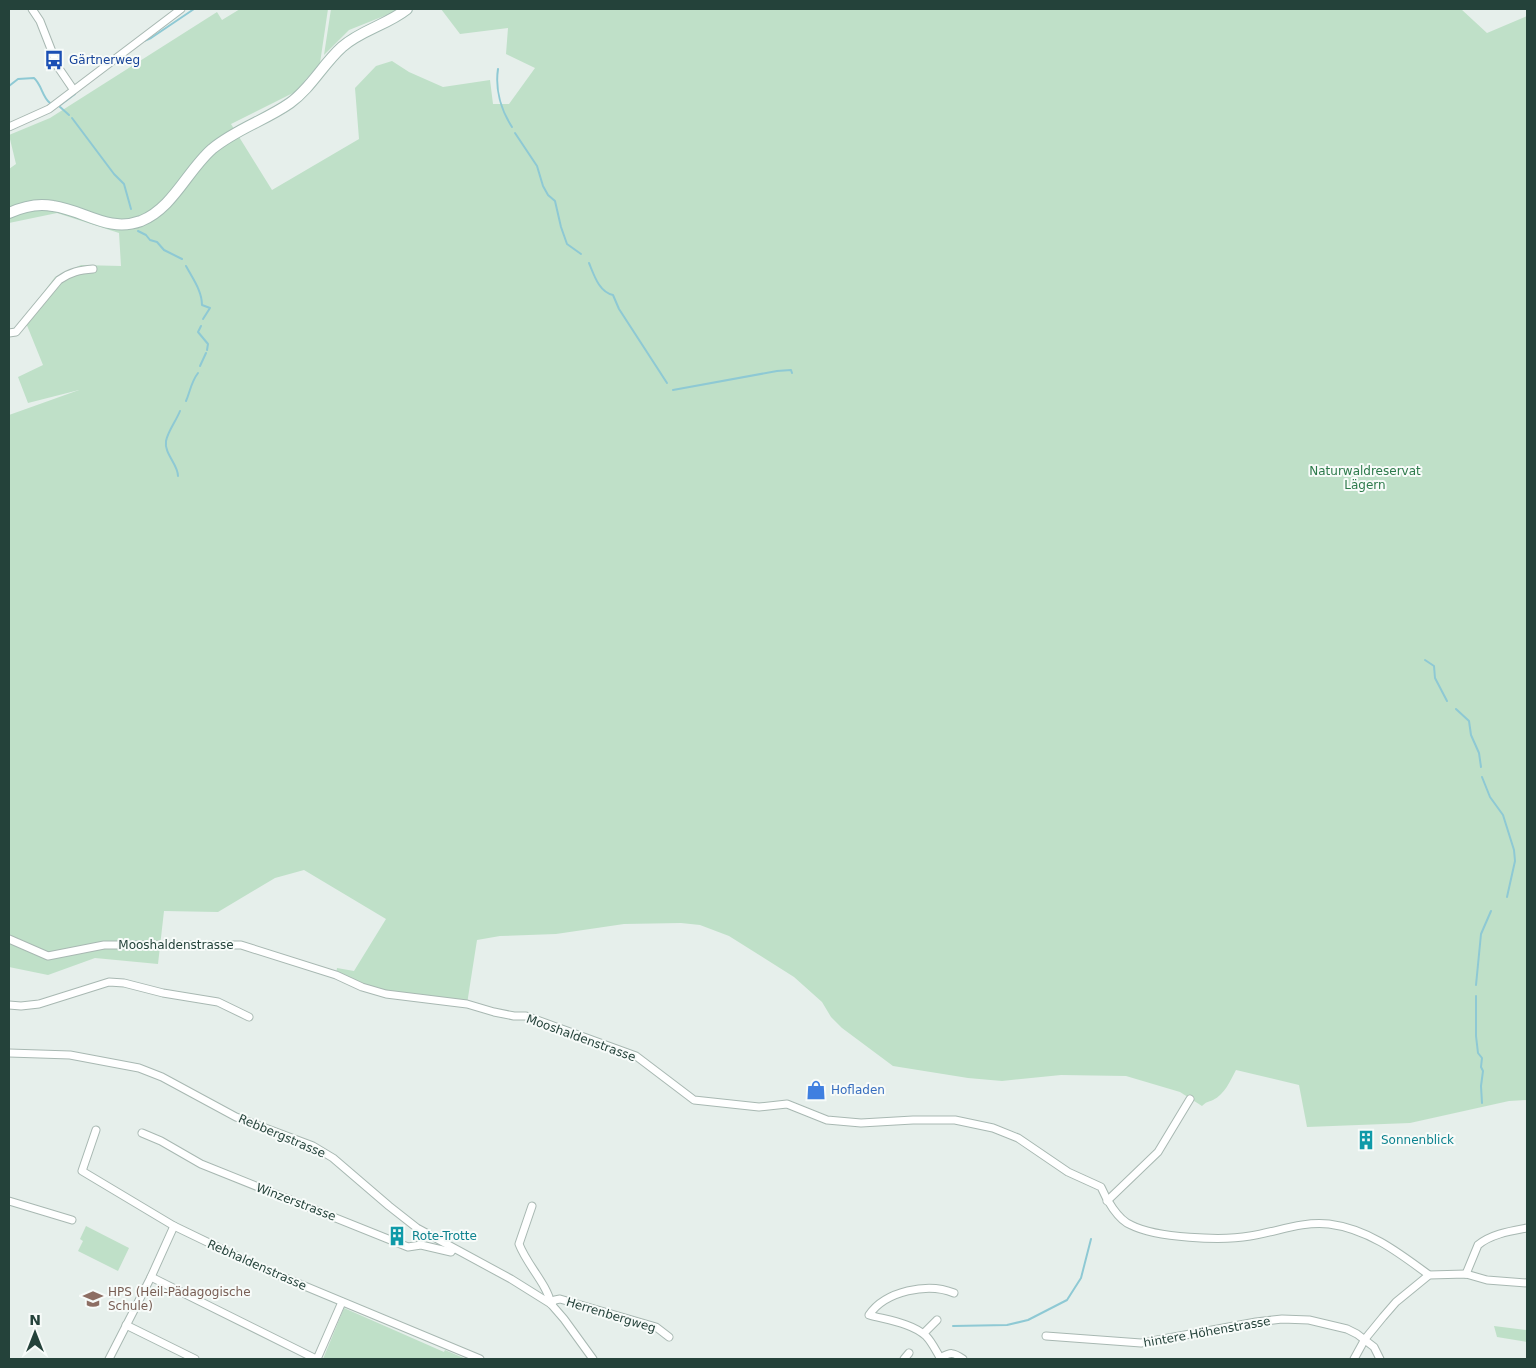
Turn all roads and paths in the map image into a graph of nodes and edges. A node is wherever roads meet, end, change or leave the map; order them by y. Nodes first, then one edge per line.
1 (32, 9) edge
2 (181, 9) edge
3 (407, 9) edge
4 (73, 89) junction
5 (9, 127) edge
6 (9, 213) edge
7 (94, 270) dead end
8 (9, 334) edge
9 (9, 939) edge
10 (9, 1005) edge
11 (249, 1017) dead end
12 (9, 1053) edge
13 (1190, 1098) dead end
14 (96, 1130) dead end
15 (142, 1133) dead end
16 (9, 1201) edge
17 (1107, 1201) junction
18 (532, 1206) dead end
19 (72, 1220) dead end
20 (174, 1226) junction
21 (1527, 1228) edge
22 (453, 1249) junction
23 (1466, 1274) junction
24 (1429, 1275) junction
25 (150, 1277) junction
26 (1527, 1283) edge
27 (954, 1293) dead end
28 (342, 1302) junction
29 (551, 1304) junction
30 (937, 1320) dead end
31 (126, 1325) junction
32 (924, 1334) junction
33 (1046, 1336) dead end
34 (669, 1337) dead end
35 (1365, 1339) junction
36 (109, 1359) edge
37 (195, 1359) edge
38 (316, 1359) edge
39 (480, 1359) edge
40 (593, 1359) edge
41 (941, 1359) edge
42 (963, 1359) edge
43 (1354, 1359) edge
44 (1380, 1359) edge

1 - 4 street
2 - 4 street
3 - 6 main road
4 - 5 street
7 - 8 street
9 - 17 street, Mooshaldenstrasse
10 - 11 street
12 - 22 street, Rebbergstrasse
13 - 17 street
14 - 20 street, Rebhaldenstrasse
15 - 22 street, Winzerstrasse
16 - 19 street
17 - 24 street, Mooshaldenstrasse
18 - 29 street, Rebbergstrasse
20 - 25 street
20 - 28 street, Rebhaldenstrasse
21 - 23 street
22 - 29 street, Rebbergstrasse
23 - 24 street
23 - 26 street
24 - 35 street
25 - 31 street
25 - 38 street
27 - 32 street
28 - 38 street
28 - 39 street, Rebhaldenstrasse
29 - 34 street, Herrenbergweg
29 - 40 street, Rebbergstrasse
30 - 32 street
31 - 36 street
31 - 37 street
32 - 41 street
33 - 35 street, hintere Höhenstrasse
35 - 43 street
35 - 44 street
41 - 42 street

